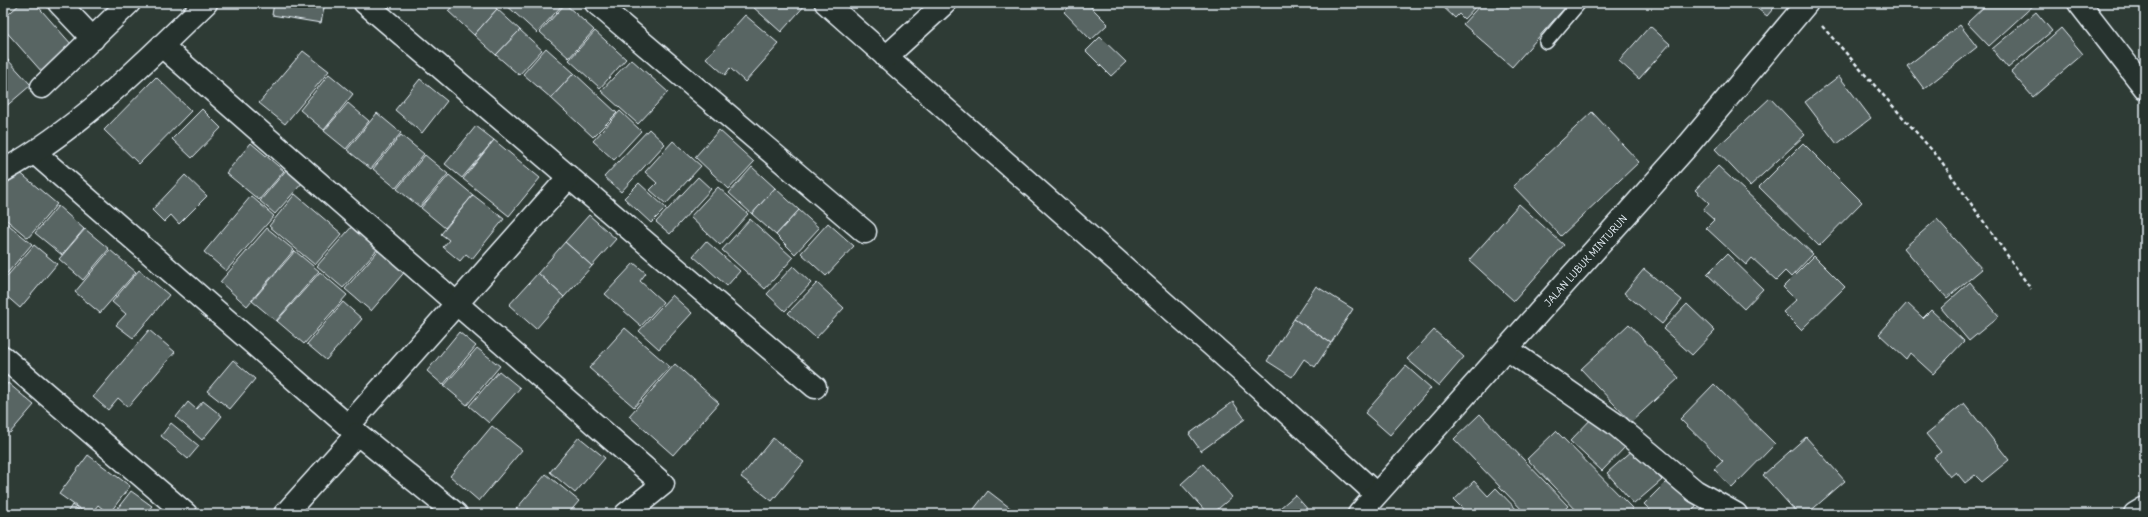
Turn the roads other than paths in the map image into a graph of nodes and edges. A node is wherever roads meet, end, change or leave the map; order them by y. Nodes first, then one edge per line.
1 (59, 3) edge
2 (129, 3) edge
3 (206, 3) edge
4 (365, 3) edge
5 (596, 3) edge
6 (826, 3) edge
7 (944, 3) edge
8 (1579, 3) edge
9 (2079, 3) edge
10 (1806, 5) edge
11 (92, 39) junction
12 (1546, 42) dead end
13 (162, 46) junction
14 (886, 57) junction
15 (42, 87) dead end
16 (2145, 88) edge
17 (35, 154) junction
18 (3, 172) edge
19 (569, 177) junction
20 (865, 232) dead end
21 (457, 303) junction
22 (1507, 349) junction
23 (3, 357) edge
24 (814, 387) dead end
25 (352, 430) junction
26 (1376, 494) junction
27 (2145, 508) edge
28 (186, 514) edge
29 (285, 514) edge
30 (456, 514) edge
31 (626, 514) edge
32 (1359, 514) edge
33 (1736, 514) edge
34 (2135, 514) edge

1 - 11 street
2 - 11 street
3 - 13 street
4 - 19 street
5 - 20 street
6 - 14 street
7 - 14 street
8 - 12 lane
9 - 16 street
10 - 22 street, JALAN LUBUK MINTURUN
11 - 15 street
13 - 17 street
13 - 21 street
14 - 26 street
17 - 18 street
17 - 25 street
19 - 21 street
19 - 24 street
21 - 25 street
21 - 31 street
22 - 26 street, JALAN LUBUK MINTURUN
22 - 33 street
23 - 28 street
25 - 29 street
25 - 30 street
26 - 32 street, JALAN LUBUK MINTURUN
27 - 34 street

